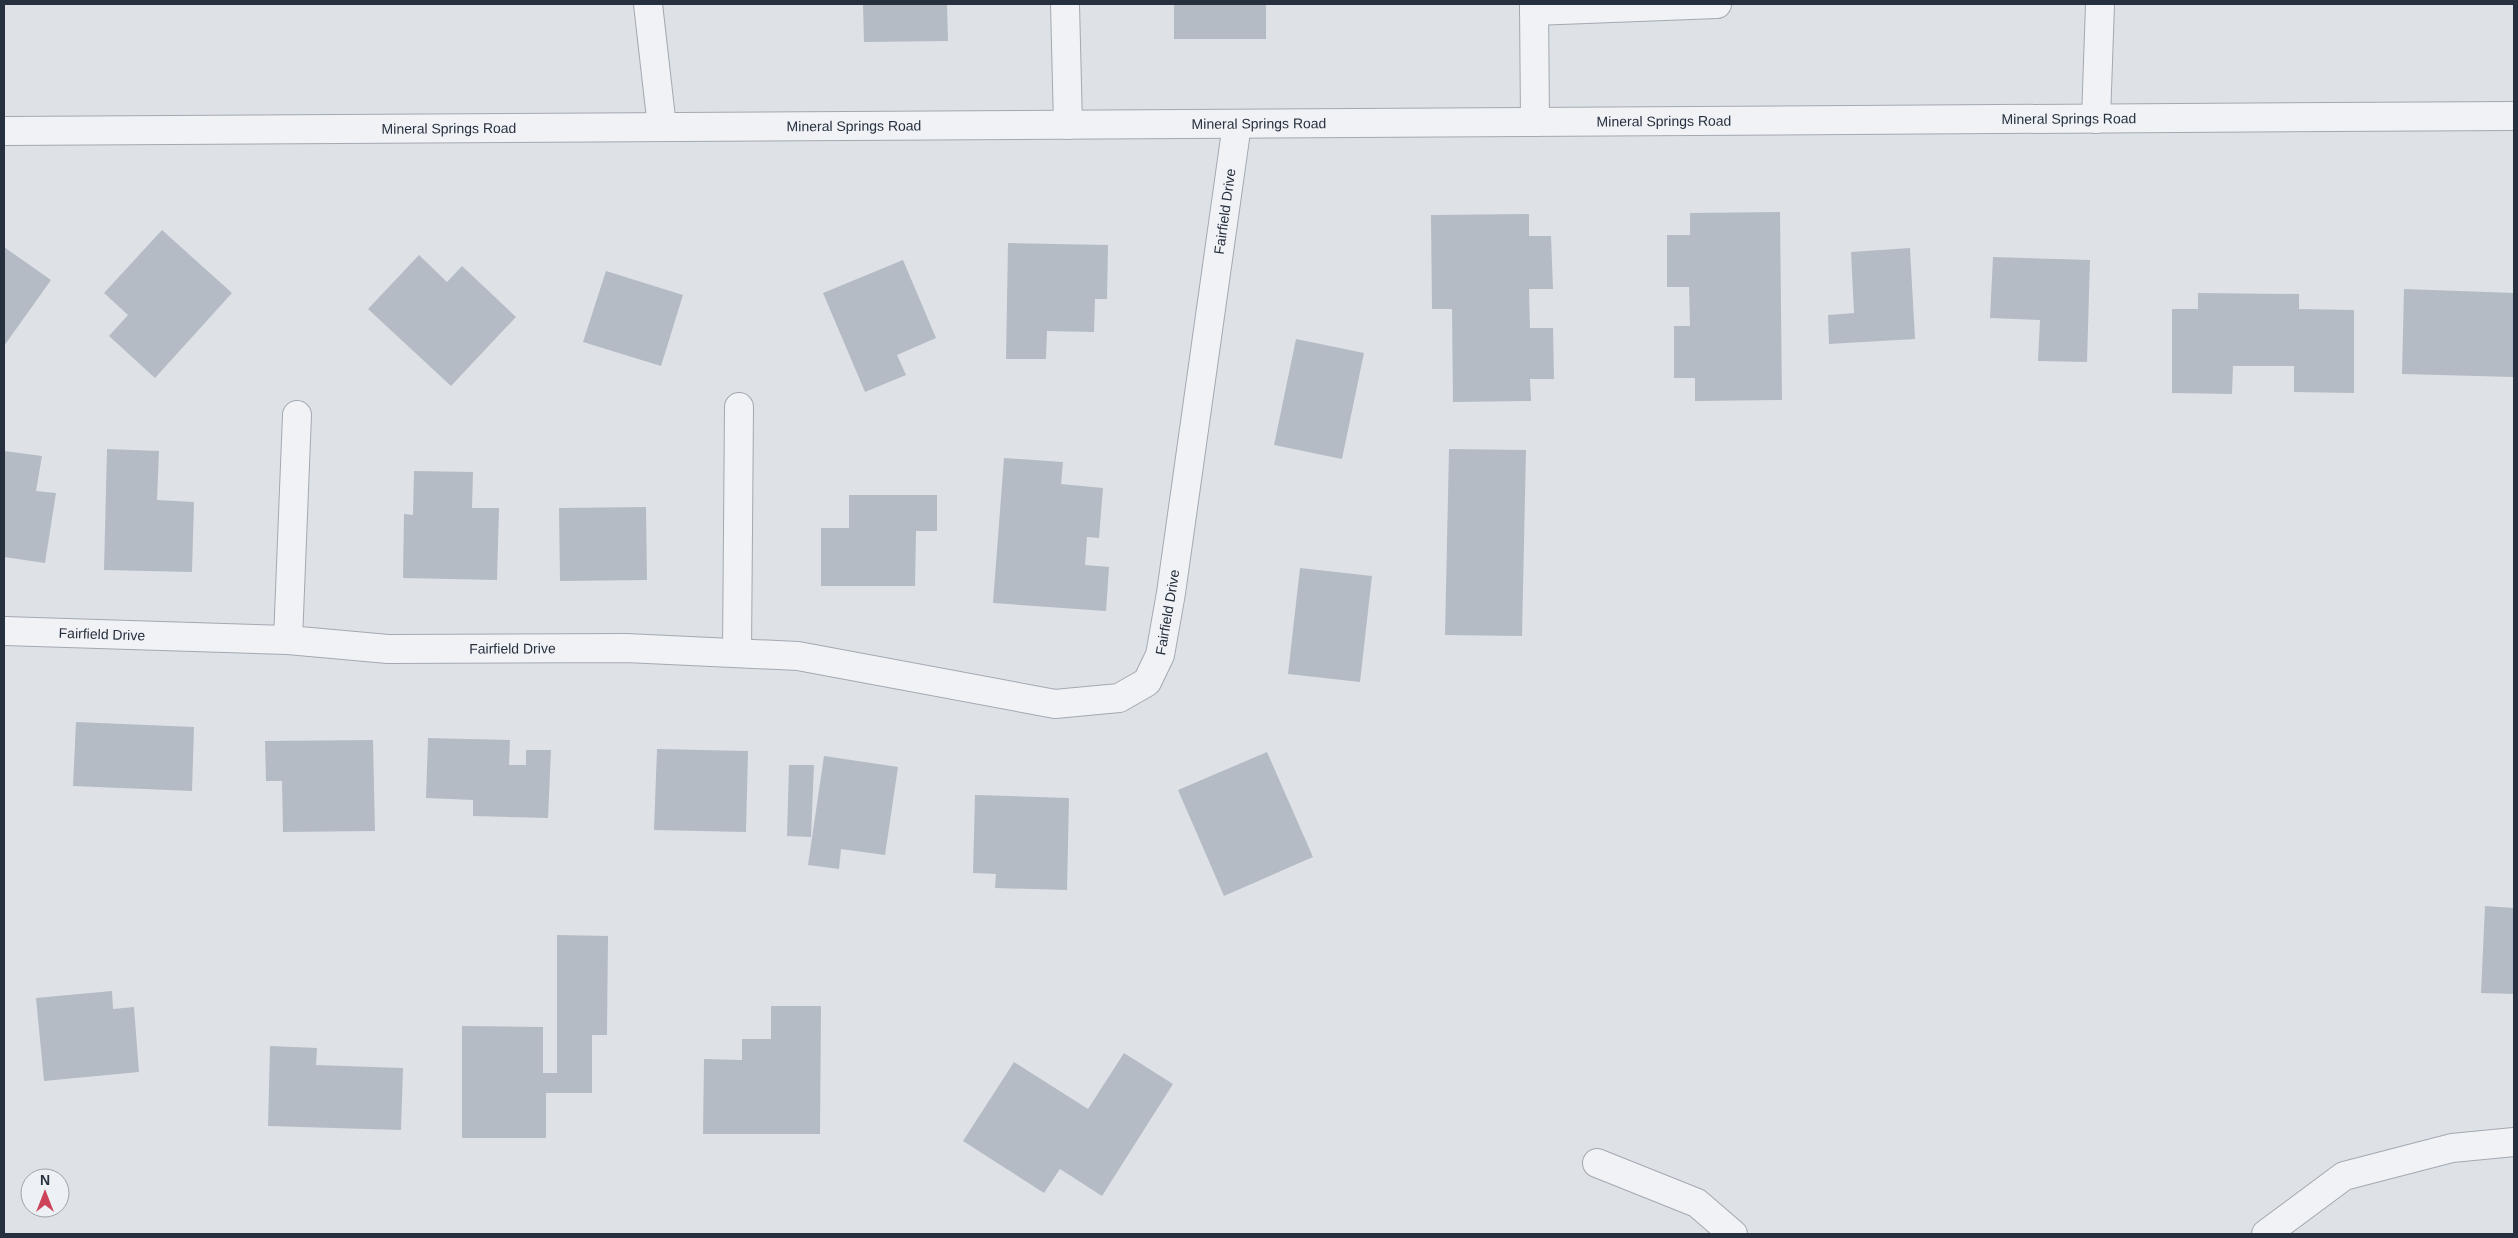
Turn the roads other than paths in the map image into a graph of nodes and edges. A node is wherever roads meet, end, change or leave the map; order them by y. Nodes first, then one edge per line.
1 (648, 4) edge
2 (1065, 4) edge
3 (1717, 4) edge
4 (2100, 4) edge
5 (1534, 7) edge
6 (2514, 116) edge
7 (2096, 119) junction
8 (1535, 122) junction
9 (1237, 124) junction
10 (1068, 125) junction
11 (662, 127) junction
12 (4, 131) edge
13 (739, 407) dead end
14 (296, 415) dead end
15 (4, 631) edge
16 (288, 640) junction
17 (737, 653) junction
18 (2514, 1142) edge
19 (1597, 1163) dead end
20 (1733, 1234) edge
21 (2266, 1234) edge

1 - 11 street
2 - 10 street
3 - 5 street
4 - 7 street
5 - 8 street
6 - 7 street, Mineral Springs Road
7 - 8 street, Mineral Springs Road
8 - 9 street, Mineral Springs Road
9 - 10 street, Mineral Springs Road
9 - 17 street, Fairfield Drive
10 - 11 street, Mineral Springs Road
11 - 12 street, Mineral Springs Road
13 - 17 street
14 - 16 street
15 - 16 street, Fairfield Drive
16 - 17 street, Fairfield Drive
18 - 21 street
19 - 20 street

